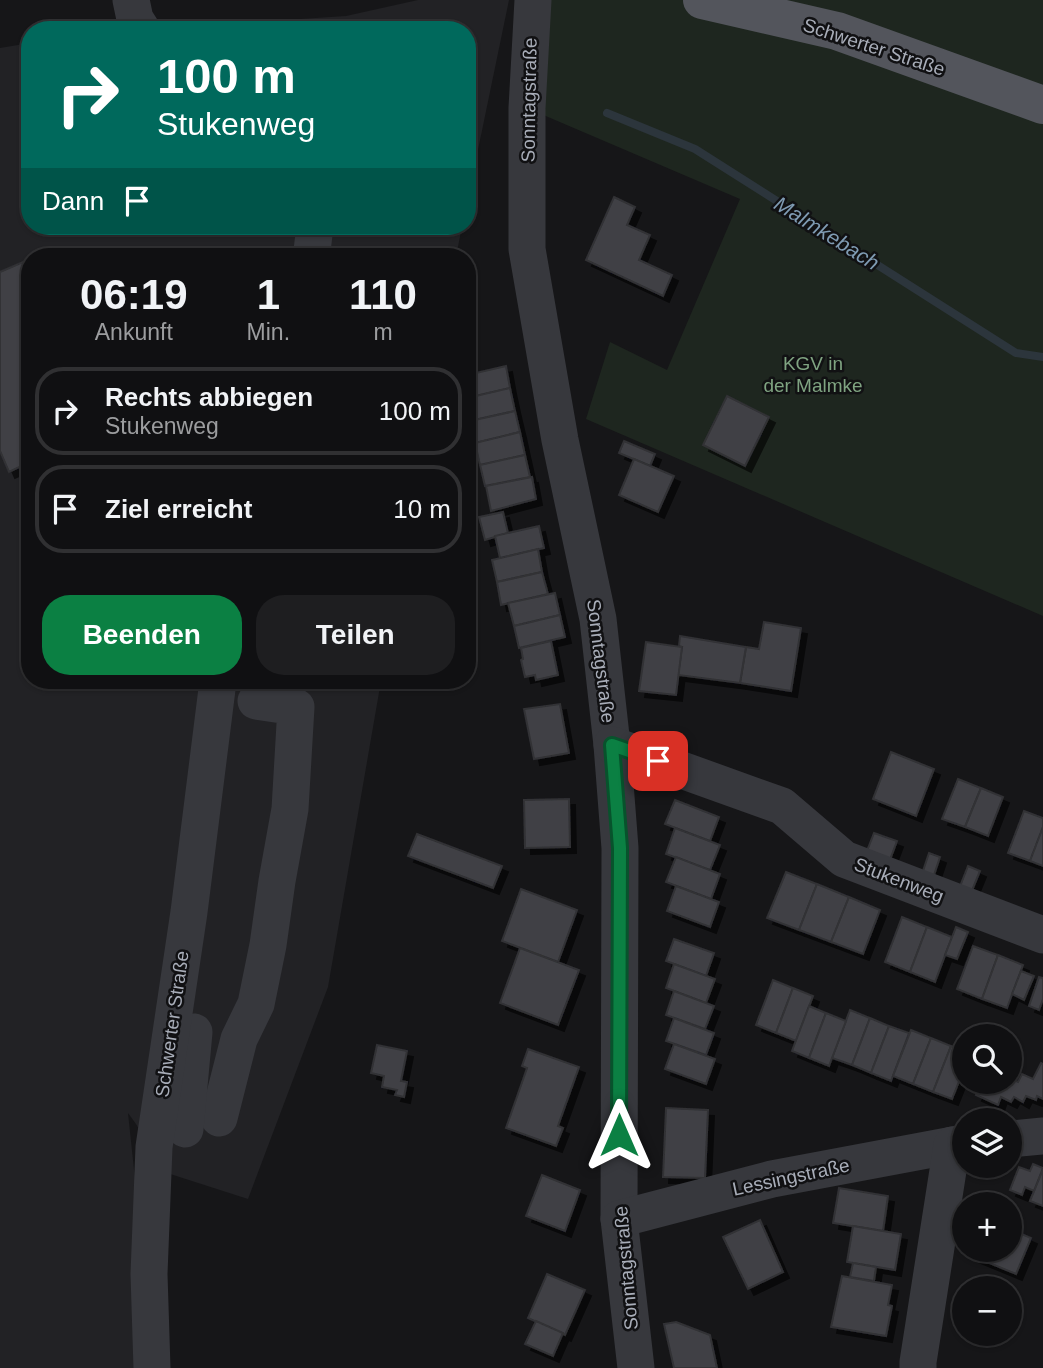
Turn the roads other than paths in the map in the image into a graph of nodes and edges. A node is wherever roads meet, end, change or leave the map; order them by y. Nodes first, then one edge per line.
1 (131, 0) edge
2 (533, 0) edge
3 (702, 0) edge
4 (136, 21) edge
5 (1043, 105) edge
6 (217, 689) edge
7 (256, 701) dead end
8 (612, 745) junction
9 (225, 809) dead end
10 (1043, 935) edge
11 (219, 1118) dead end
12 (185, 1129) dead end
13 (1043, 1136) edge
14 (1022, 1138) edge
15 (952, 1145) edge
16 (952, 1177) edge
17 (619, 1219) junction
18 (152, 1368) edge
19 (636, 1368) edge
20 (918, 1368) edge

1 - 4 street
2 - 8 street, Sonntagstraße
3 - 5 main road, Schwerter Straße
6 - 18 street, Schwerter Straße
7 - 11 street
8 - 10 street, Stukenweg
8 - 17 street, Sonntagstraße
9 - 12 street
13 - 14 street
15 - 17 street, Lessingstraße
16 - 20 street
17 - 19 street, Sonntagstraße

